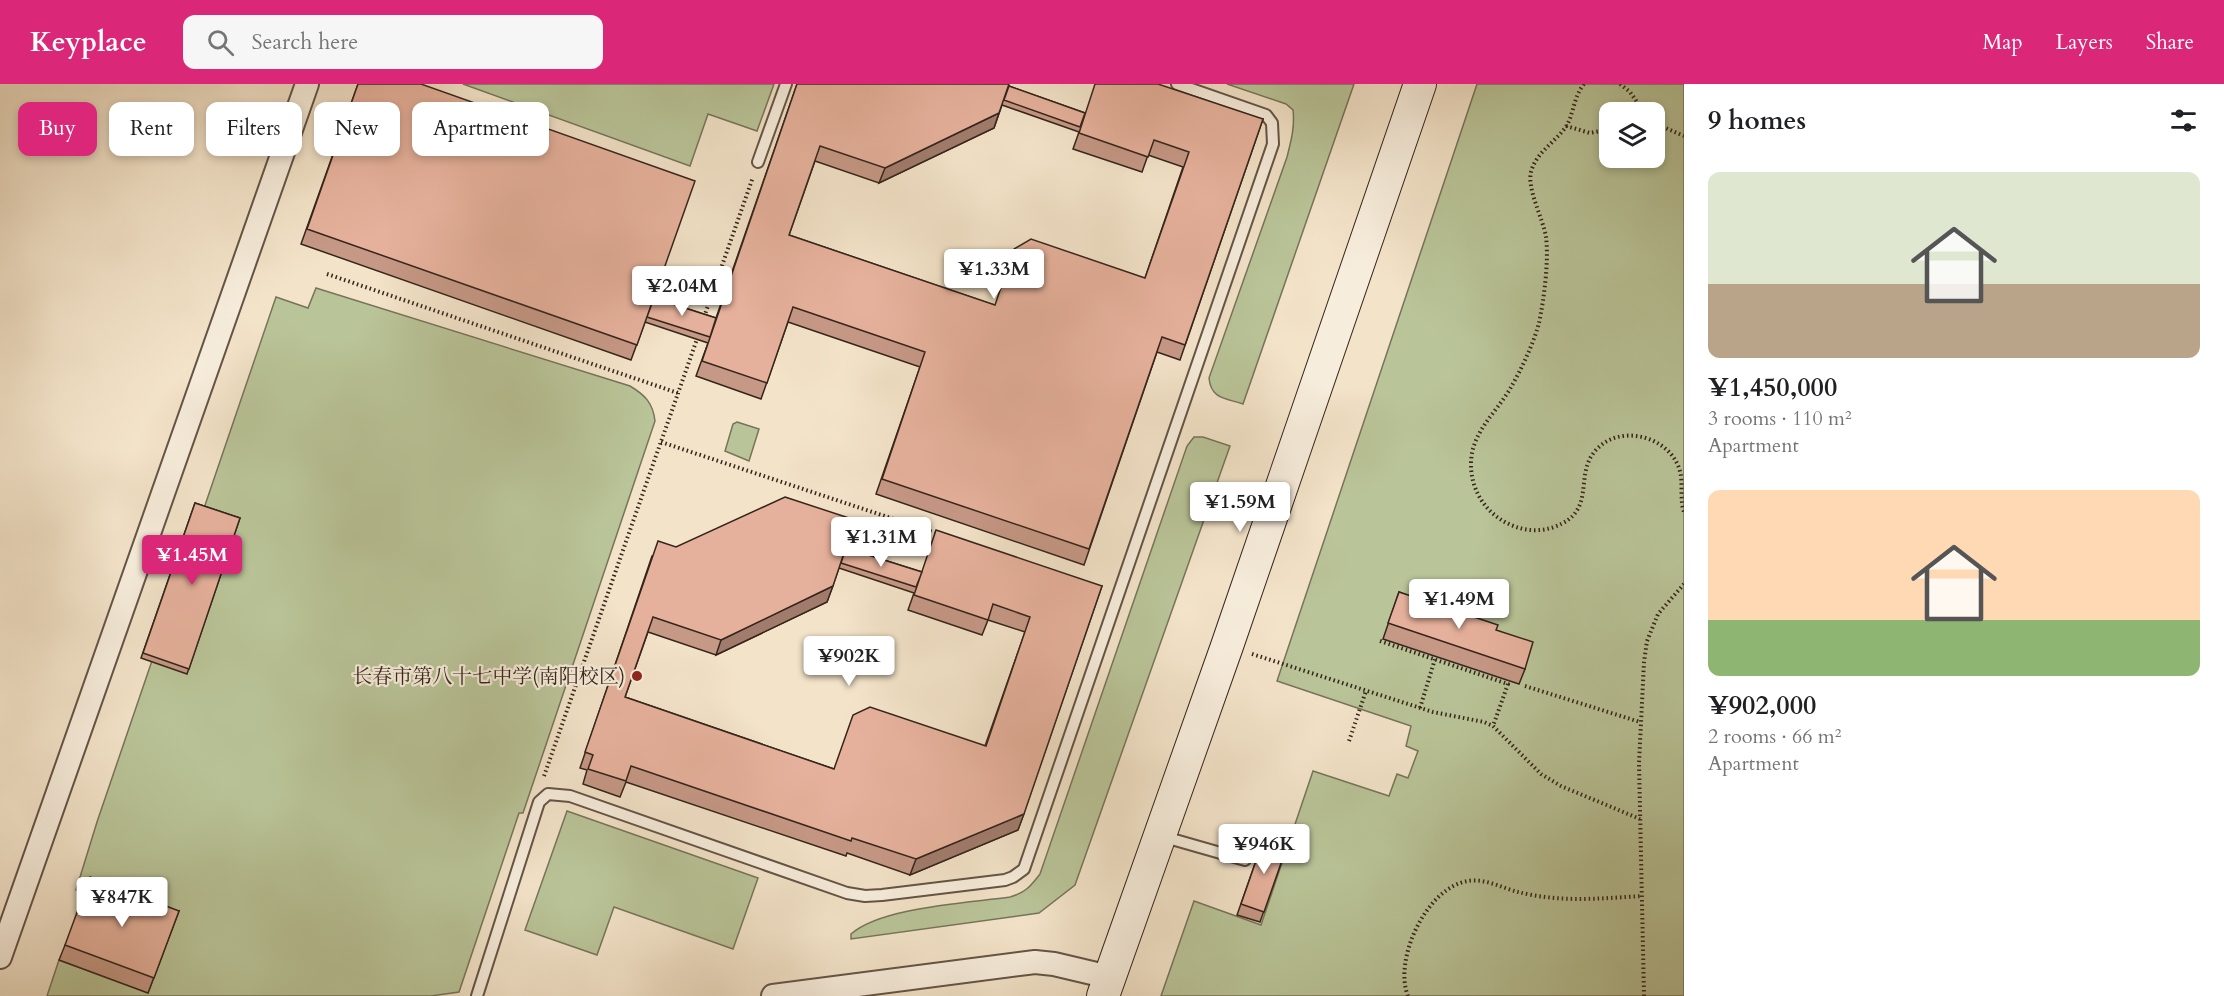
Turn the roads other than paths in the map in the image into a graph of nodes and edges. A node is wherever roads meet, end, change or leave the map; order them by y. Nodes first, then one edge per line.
1 (307, 84) edge
2 (786, 84) edge
3 (1177, 84) edge
4 (1420, 84) edge
5 (758, 162) road end
6 (1160, 835) junction
7 (1245, 860) dead end
8 (0, 957) edge
9 (1106, 986) edge
10 (477, 996) edge
11 (773, 996) edge

1 - 8 street
2 - 5 lane
3 - 10 lane
4 - 6 street
6 - 7 lane
6 - 9 street
9 - 11 street

